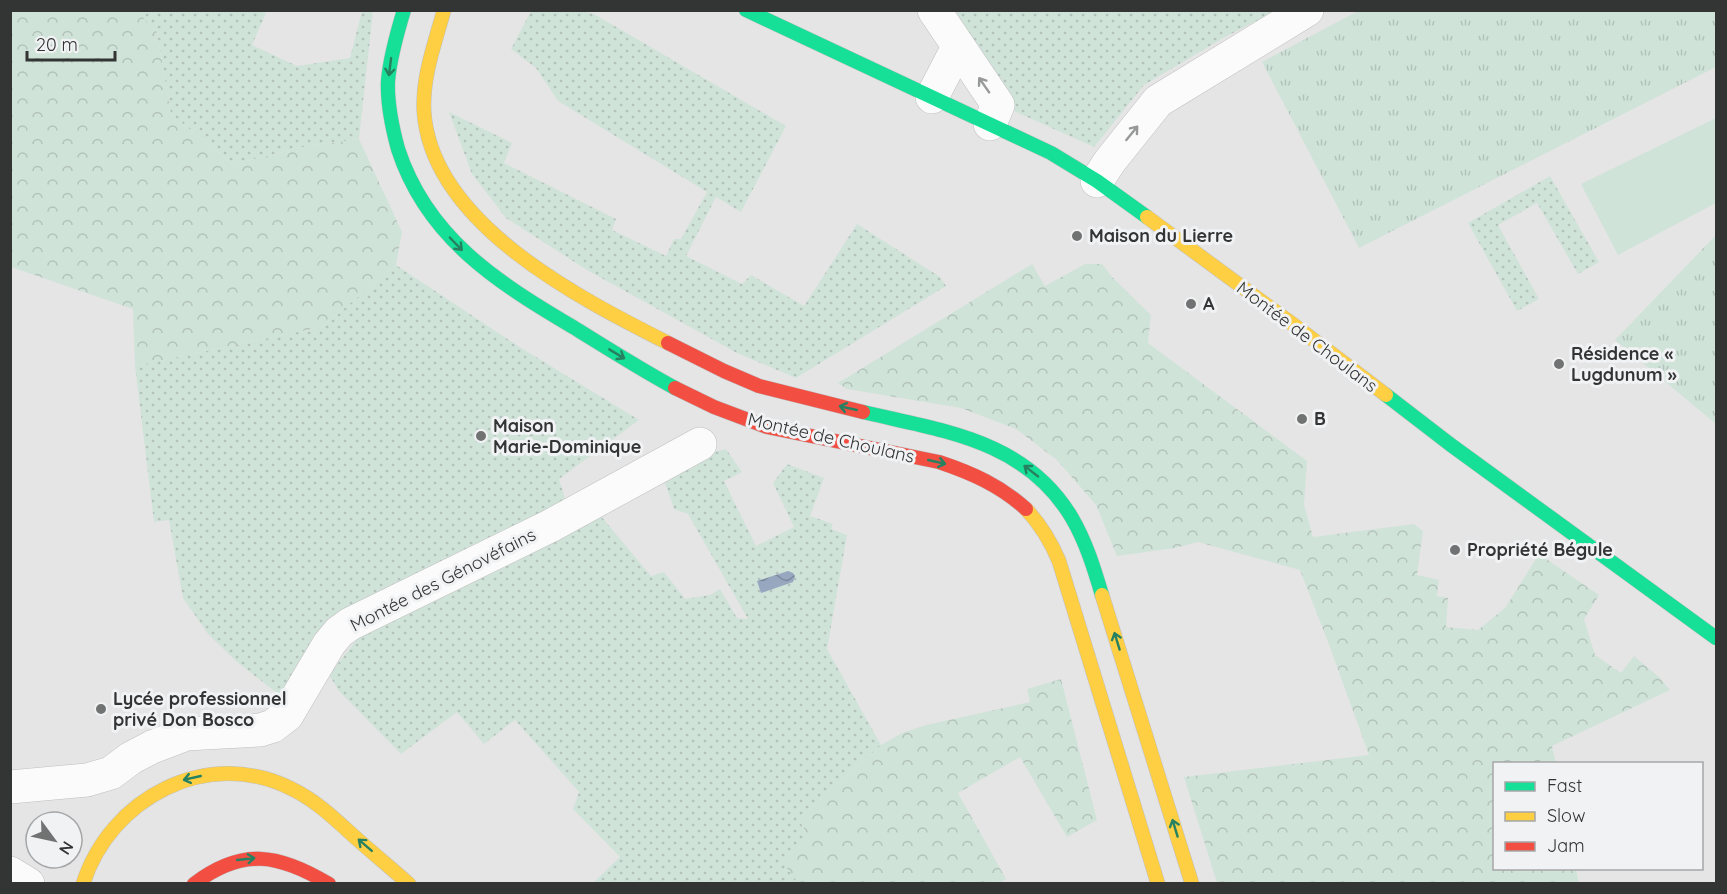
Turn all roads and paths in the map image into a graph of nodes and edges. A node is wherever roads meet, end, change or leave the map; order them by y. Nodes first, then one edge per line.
1 (404, 10) edge
2 (444, 10) edge
3 (459, 10) edge
4 (746, 10) edge
5 (934, 10) edge
6 (1307, 10) edge
7 (439, 31) junction
8 (958, 47) junction
9 (932, 97) junction
10 (990, 124) junction
11 (1097, 181) junction
12 (700, 444) dead end
13 (1716, 638) edge
14 (10, 787) edge
15 (10, 873) edge
16 (28, 884) edge
17 (83, 884) edge
18 (195, 884) edge
19 (329, 884) edge
20 (409, 884) edge
21 (1158, 884) edge
22 (1192, 884) edge

1 -> 21 main road, Montée de Choulans
2 - 7 main road, Montée de Choulans
3 - 7 main road, Montée de Choulans
4 - 9 main road, Montée de Choulans
5 - 8 street
11 -> 6 street
22 -> 7 main road, Montée de Choulans
8 - 9 street
10 -> 8 street
9 - 10 main road, Montée de Choulans
10 - 11 main road, Montée de Choulans
11 - 13 main road, Montée de Choulans
12 - 14 street, Montée des Génovéfains
15 - 16 street
20 -> 17 main road
18 -> 19 main road

